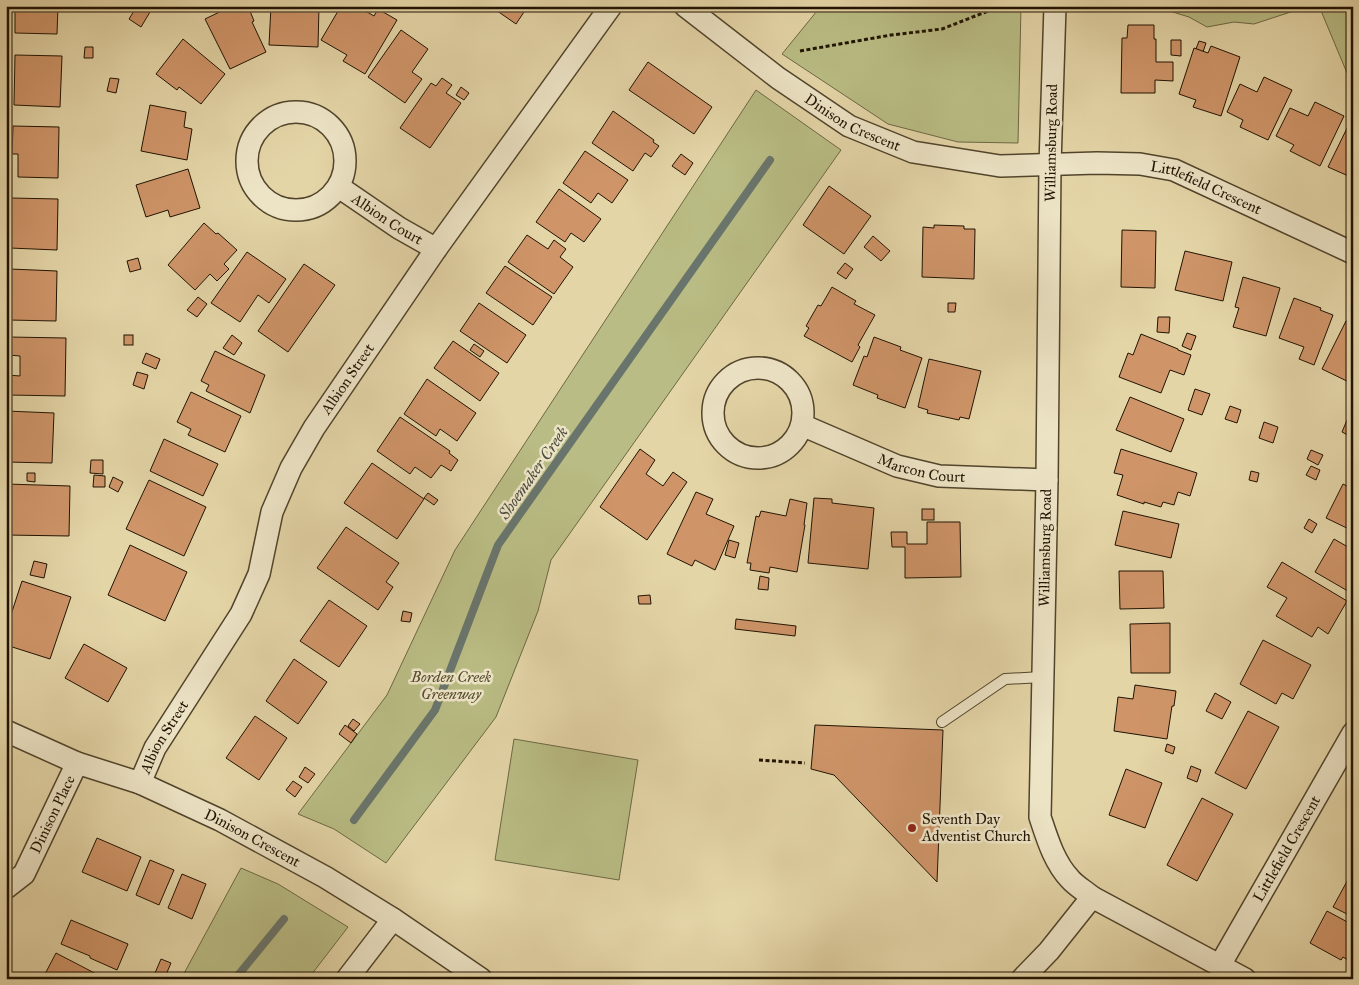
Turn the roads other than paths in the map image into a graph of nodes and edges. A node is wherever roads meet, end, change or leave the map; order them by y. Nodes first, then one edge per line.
1 (611, 6) edge
2 (685, 6) edge
3 (1055, 6) edge
4 (1050, 165) junction
5 (339, 187) junction
6 (436, 249) junction
7 (1353, 253) edge
8 (802, 425) junction
9 (1047, 480) junction
10 (1042, 677) junction
11 (942, 722) dead end
12 (6, 731) edge
13 (1353, 733) edge
14 (77, 762) junction
15 (140, 784) junction
16 (6, 888) edge
17 (1092, 897) junction
18 (392, 919) junction
19 (1220, 965) junction
20 (347, 979) edge
21 (481, 979) edge
22 (1022, 979) edge
23 (1245, 979) edge

1 - 6 street, Albion Street
2 - 4 street, Dinison Crescent
3 - 4 street, Williamsburg Road
4 - 7 street, Littlefield Crescent
4 - 9 street, Williamsburg Road
5 - 5 street, Albion Court
5 - 6 street, Albion Court
6 - 15 street, Albion Street
8 - 8 street
8 - 9 street, Marcon Court
9 - 10 street, Williamsburg Road
10 - 11 lane
10 - 17 street, Williamsburg Road
12 - 14 street, Dinison Crescent
13 - 19 street, Littlefield Crescent
14 - 15 street, Dinison Crescent
14 - 16 street, Dinison Place
15 - 18 street, Dinison Crescent
17 - 19 street, Williamsburg Road
17 - 22 street
18 - 20 street
18 - 21 street, Dinison Crescent
19 - 23 street, Williamsburg Road

